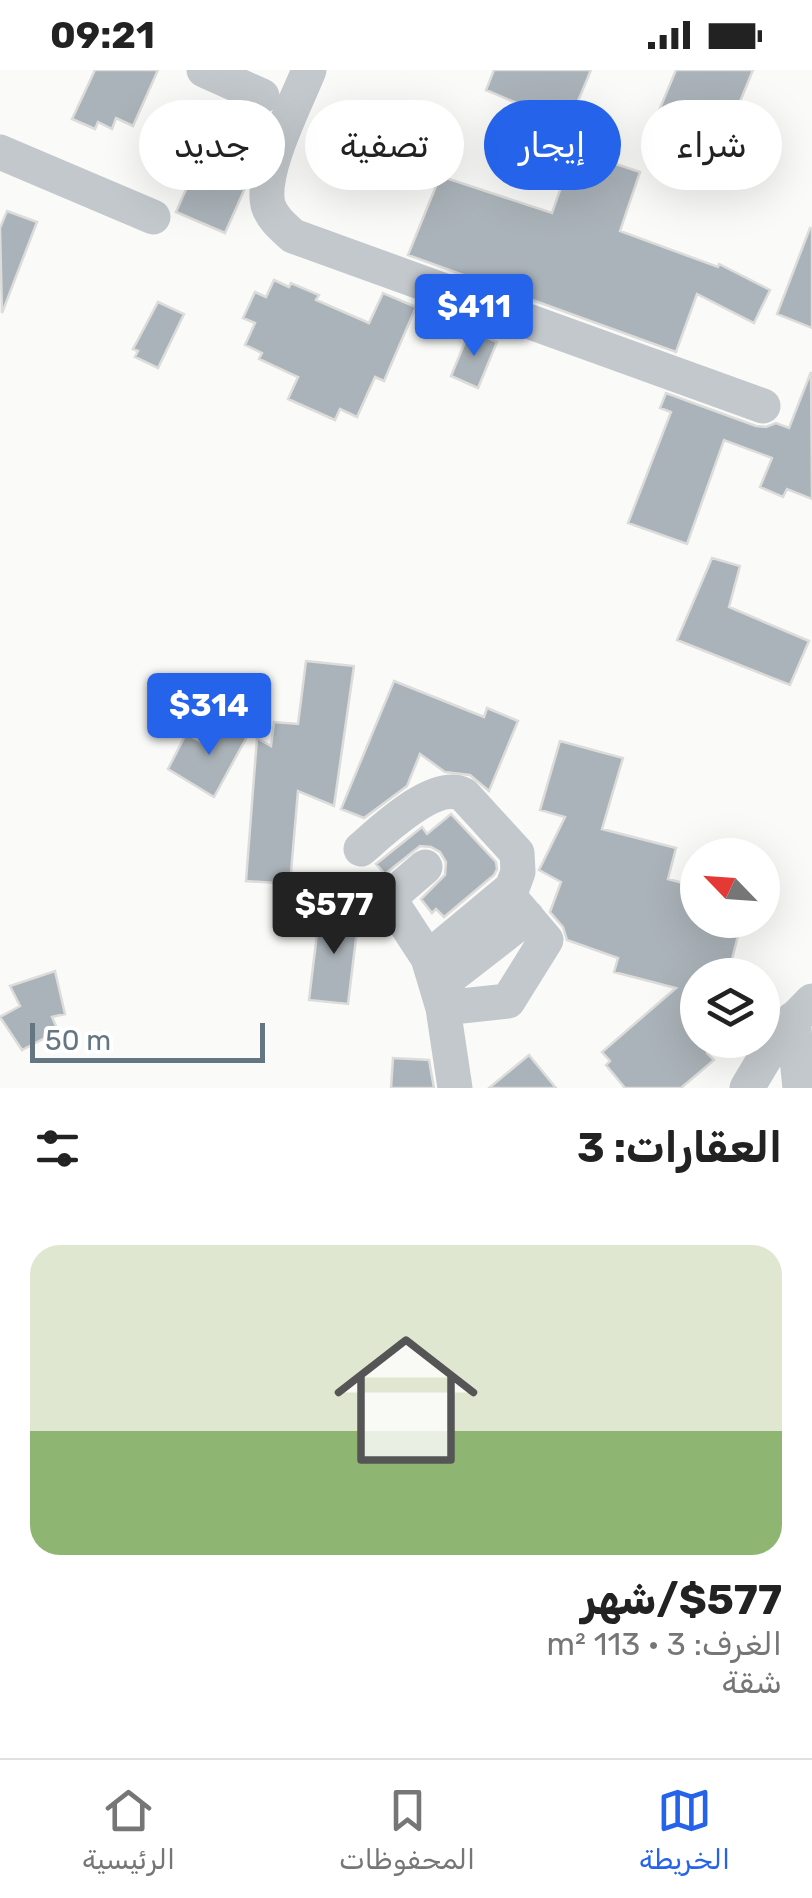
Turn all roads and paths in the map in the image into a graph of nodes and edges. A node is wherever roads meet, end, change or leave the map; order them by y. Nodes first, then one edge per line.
1 (204, 70) edge
2 (309, 70) edge
3 (262, 96) dead end
4 (0, 152) edge
5 (153, 217) dead end
6 (763, 406) dead end
7 (361, 849) dead end
8 (425, 867) dead end
9 (517, 906) junction
10 (436, 984) junction
11 (802, 1010) edge
12 (455, 1088) edge
13 (748, 1088) edge
14 (800, 1088) edge

1 - 3 street
2 - 6 street
4 - 5 street
7 - 9 street
8 - 10 street
9 - 10 street
9 - 10 street
10 - 12 street
11 - 13 street
11 - 14 street

